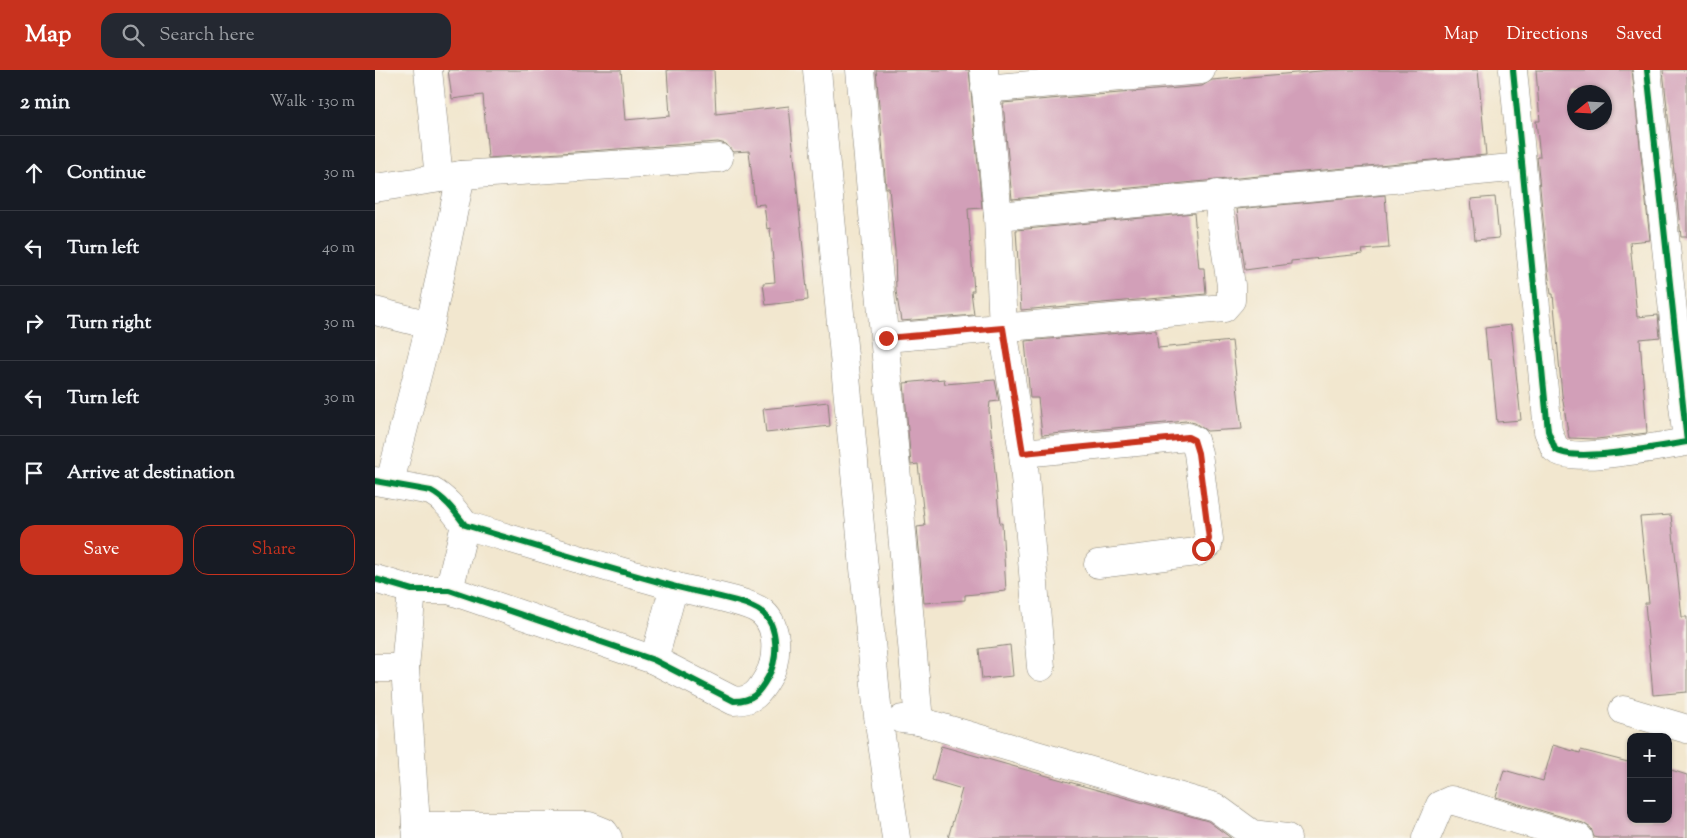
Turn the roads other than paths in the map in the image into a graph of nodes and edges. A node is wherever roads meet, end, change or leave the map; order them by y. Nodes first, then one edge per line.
1 (428, 70) edge
2 (817, 70) edge
3 (861, 70) edge
4 (1201, 70) edge
5 (1513, 70) edge
6 (1647, 70) edge
7 (984, 80) edge
8 (719, 158) dead end
9 (1522, 167) junction
10 (450, 177) junction
11 (375, 188) edge
12 (1217, 194) junction
13 (998, 216) junction
14 (375, 310) edge
15 (430, 325) junction
16 (1003, 328) junction
17 (886, 338) junction
18 (1687, 442) edge
19 (1023, 453) junction
20 (383, 482) edge
21 (465, 525) junction
22 (1098, 564) dead end
23 (375, 580) edge
24 (674, 586) junction
25 (412, 590) junction
26 (449, 590) junction
27 (654, 660) junction
28 (1041, 667) dead end
29 (375, 668) edge
30 (405, 668) junction
31 (1623, 710) dead end
32 (878, 716) junction
33 (919, 721) junction
34 (1687, 729) edge
35 (417, 832) edge
36 (608, 838) edge
37 (896, 838) edge
38 (1287, 838) edge
39 (1426, 838) edge
40 (1579, 838) edge

1 - 10 street
2 - 32 street
3 - 17 street
4 - 7 street
5 - 9 street
6 - 18 street
7 - 13 street
8 - 10 street
9 - 12 street
9 - 18 street
10 - 11 street
10 - 15 street
12 - 13 street
12 - 16 street
13 - 16 street
14 - 15 street
15 - 20 street
16 - 17 street
16 - 19 street
17 - 33 street
19 - 22 street
19 - 28 street
20 - 21 street
21 - 24 street
21 - 26 street
23 - 25 street
24 - 27 street
24 - 27 street
25 - 26 street
25 - 30 street
26 - 27 street
29 - 30 street
30 - 35 street
31 - 34 street
32 - 33 street
32 - 37 street
33 - 38 street
35 - 36 street
39 - 40 street

